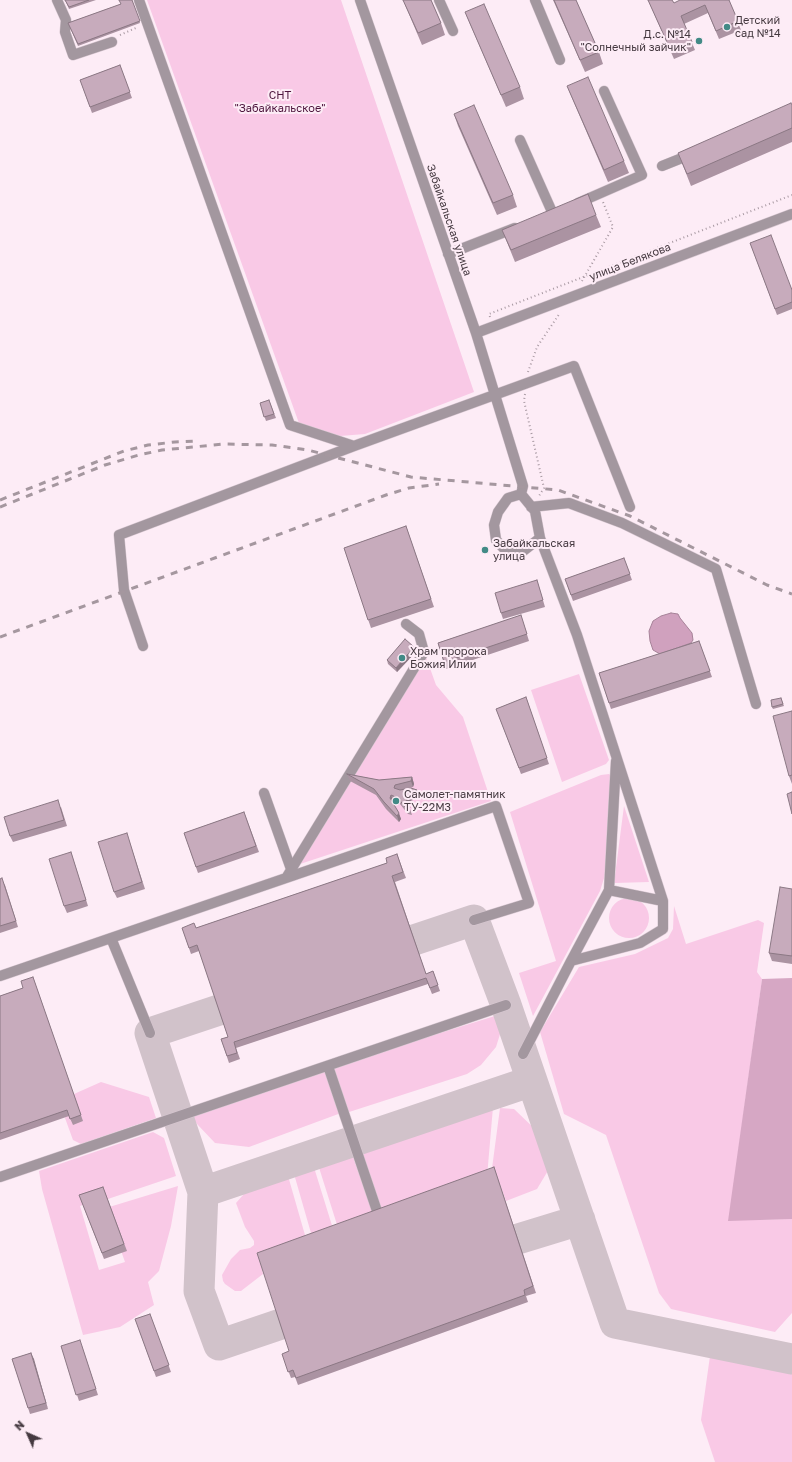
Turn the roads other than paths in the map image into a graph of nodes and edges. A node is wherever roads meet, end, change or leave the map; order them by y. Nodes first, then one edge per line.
1 (57, 0) edge
2 (139, 0) edge
3 (360, 0) edge
4 (440, 0) edge
5 (534, 0) edge
6 (453, 31) dead end
7 (112, 42) road end
8 (560, 60) dead end
9 (604, 90) dead end
10 (520, 140) dead end
11 (698, 151) edge
12 (662, 166) dead end
13 (792, 214) edge
14 (523, 225) edge
15 (448, 254) junction
16 (476, 332) junction
17 (495, 394) junction
18 (354, 446) junction
19 (521, 494) junction
20 (531, 507) junction
21 (630, 507) dead end
22 (540, 538) junction
23 (406, 624) dead end
24 (143, 646) dead end
25 (756, 704) dead end
26 (616, 754) junction
27 (264, 793) dead end
28 (288, 874) junction
29 (609, 890) junction
30 (663, 901) junction
31 (474, 920) dead end
32 (111, 938) junction
33 (571, 961) junction
34 (0, 976) edge
35 (506, 1005) dead end
36 (150, 1033) dead end
37 (523, 1054) dead end
38 (328, 1066) junction
39 (0, 1177) edge
40 (378, 1214) edge

1 - 7 street
2 - 18 street
3 - 15 street, Забайкальская улица
4 - 6 street
5 - 8 street
9 - 10 street
11 - 12 street
13 - 16 street, улица Белякова
14 - 15 street
15 - 16 street, Забайкальская улица
16 - 17 street, Забайкальская улица
17 - 18 street
17 - 19 street, Забайкальская улица
17 - 21 street
18 - 24 street
19 - 20 street
19 - 22 street
20 - 22 street
20 - 25 street
22 - 26 street
23 - 28 street
26 - 29 street
26 - 30 street
27 - 28 street
28 - 31 street
28 - 32 street
29 - 30 street
29 - 33 street
30 - 33 street
32 - 34 street
32 - 36 street
33 - 37 street
35 - 38 street
38 - 39 street
38 - 40 street

